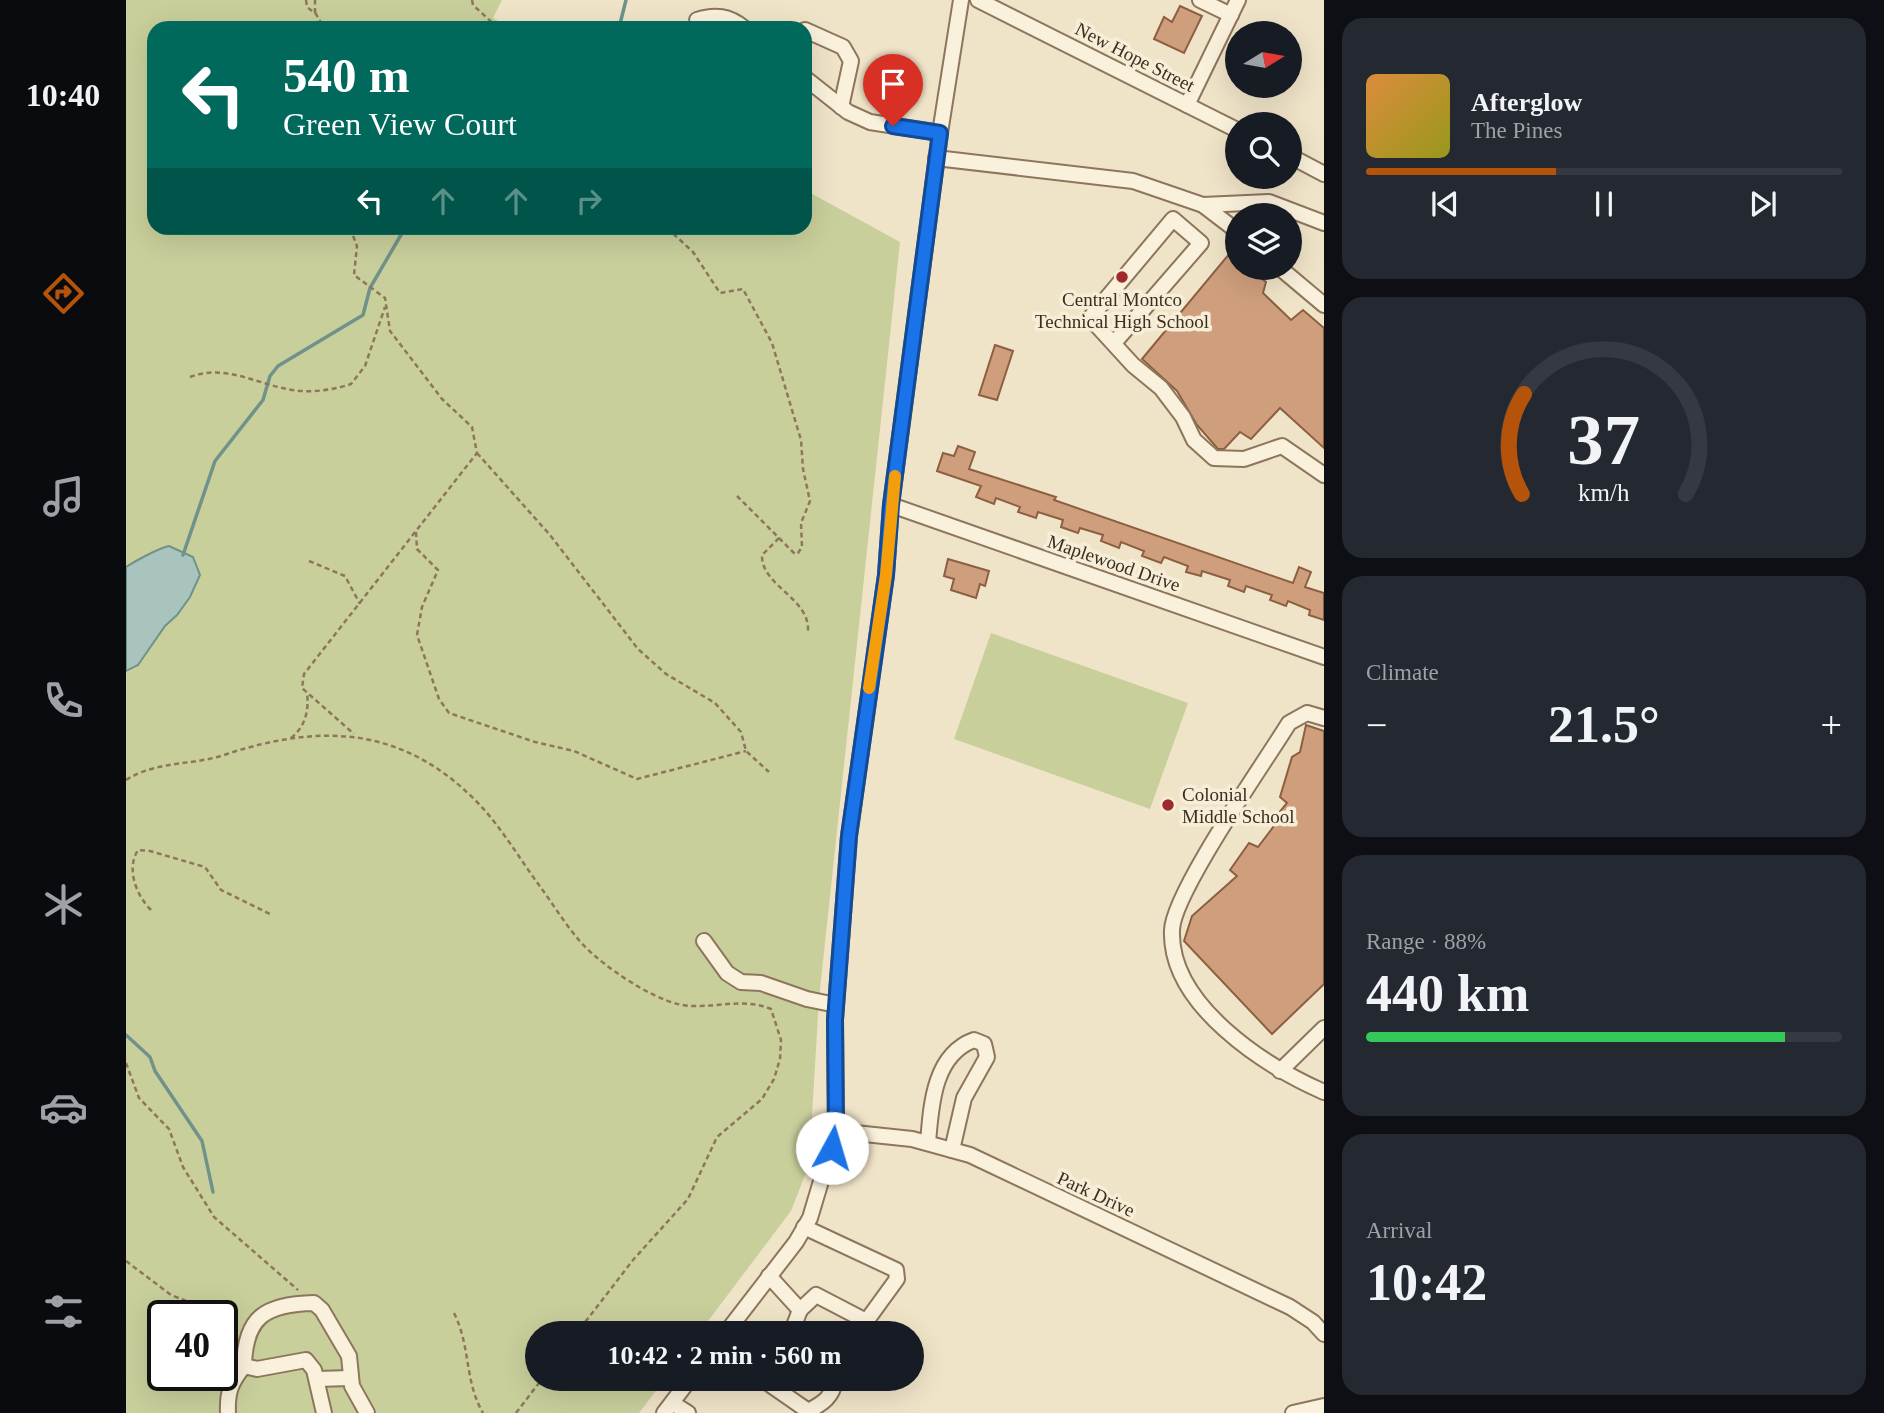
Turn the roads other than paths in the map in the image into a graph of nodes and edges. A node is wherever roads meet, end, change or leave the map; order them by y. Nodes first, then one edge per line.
1 (961, 0) edge
2 (978, 0) edge
3 (1200, 0) edge
4 (1238, 0) edge
5 (1231, 15) junction
6 (697, 20) dead end
7 (731, 21) edge
8 (812, 33) edge
9 (812, 84) edge
10 (1187, 105) junction
11 (841, 107) junction
12 (1225, 124) edge
13 (940, 133) junction
14 (936, 158) junction
15 (1302, 162) edge
16 (1324, 173) edge
17 (1174, 195) junction
18 (1203, 205) junction
19 (1173, 219) junction
20 (1225, 222) edge
21 (1324, 223) edge
22 (1294, 280) edge
23 (1324, 305) edge
24 (1114, 343) junction
25 (1324, 475) edge
26 (891, 505) junction
27 (1324, 657) edge
28 (1324, 718) edge
29 (704, 942) dead end
30 (836, 1005) junction
31 (1324, 1028) edge
32 (1280, 1071) junction
33 (1324, 1092) edge
34 (836, 1131) junction
35 (928, 1143) junction
36 (952, 1150) junction
37 (804, 1227) junction
38 (769, 1276) junction
39 (800, 1310) junction
40 (735, 1321) edge
41 (796, 1321) edge
42 (866, 1321) joint
43 (1324, 1334) edge
44 (244, 1366) junction
45 (350, 1378) junction
46 (317, 1379) junction
47 (681, 1391) edge
48 (778, 1391) edge
49 (833, 1391) edge
50 (1324, 1406) edge
51 (668, 1408) edge
52 (806, 1412) edge
53 (1296, 1412) edge
54 (228, 1413) edge
55 (324, 1413) edge
56 (367, 1413) edge
57 (688, 1413) edge

1 - 13 street
2 - 10 street, New Hope Street
3 - 5 street
4 - 5 street
5 - 10 street
6 - 7 street
8 - 11 street
9 - 11 street
10 - 12 street, New Hope Street
11 - 13 street
13 - 14 street
14 - 17 street
14 - 26 street
15 - 16 street
17 - 18 street
17 - 19 street
18 - 20 street
18 - 21 street
19 - 24 street
19 - 24 street
22 - 23 street
24 - 25 street
26 - 27 street, Maplewood Drive
26 - 30 street
28 - 32 street
29 - 30 street
30 - 34 street
31 - 32 street
32 - 33 street
34 - 35 street, Park Drive
34 - 37 street
35 - 36 street, Park Drive
35 - 36 street
36 - 43 street, Park Drive
37 - 38 street
37 - 42 street
38 - 39 street
38 - 40 street
39 - 41 street
39 - 42 street
44 - 45 street
44 - 46 street
44 - 54 street
45 - 46 street
45 - 56 street
46 - 55 street
47 - 51 street
48 - 52 street
49 - 52 street
50 - 53 street
51 - 57 street

